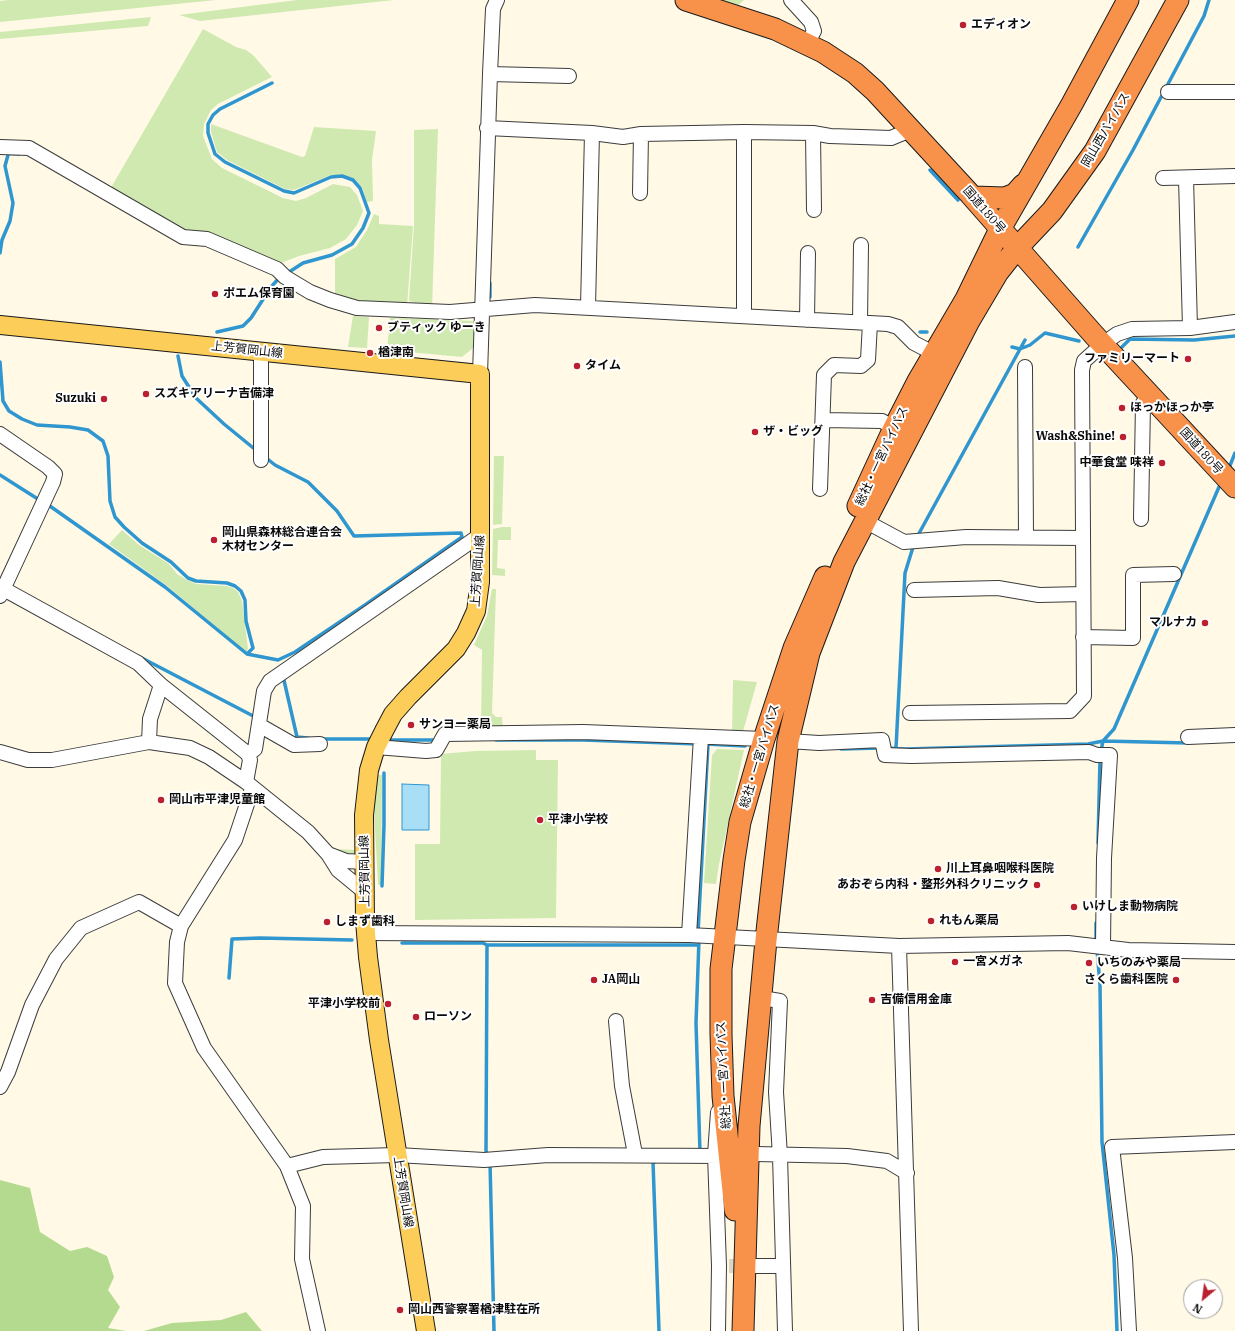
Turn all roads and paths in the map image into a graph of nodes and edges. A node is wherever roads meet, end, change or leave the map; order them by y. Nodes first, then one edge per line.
1 (497, 0) edge
2 (686, 0) edge
3 (790, 0) edge
4 (1128, 0) edge
5 (1178, 0) edge
6 (807, 44) junction
7 (490, 74) junction
8 (570, 76) dead end
9 (1168, 92) dead end
10 (1235, 92) edge
11 (493, 128) junction
12 (909, 128) junction
13 (744, 132) junction
14 (592, 133) junction
15 (813, 133) junction
16 (641, 134) junction
17 (0, 147) edge
18 (1235, 176) edge
19 (1163, 178) dead end
20 (1186, 178) junction
21 (1027, 181) junction
22 (640, 194) dead end
23 (973, 197) junction
24 (814, 210) dead end
25 (1052, 211) junction
26 (1000, 229) junction
27 (861, 245) dead end
28 (1017, 248) junction
29 (808, 253) dead end
30 (1036, 270) junction
31 (588, 307) junction
32 (483, 309) junction
33 (744, 316) junction
34 (808, 320) junction
35 (865, 322) junction
36 (1235, 322) edge
37 (0, 325) edge
38 (1190, 328) junction
39 (1102, 344) junction
40 (261, 351) junction
41 (935, 354) junction
42 (1025, 368) dead end
43 (480, 374) junction
44 (1151, 395) junction
45 (823, 420) junction
46 (894, 428) junction
47 (0, 434) edge
48 (261, 460) dead end
49 (820, 488) dead end
50 (1235, 488) edge
51 (1141, 519) dead end
52 (865, 521) junction
53 (1026, 537) junction
54 (480, 538) junction
55 (1083, 538) junction
56 (1174, 574) dead end
57 (3, 588) edge
58 (914, 590) dead end
59 (1083, 594) junction
60 (1083, 637) junction
61 (161, 685) junction
62 (910, 713) dead end
63 (260, 722) junction
64 (1235, 735) edge
65 (1188, 737) dead end
66 (764, 739) junction
67 (379, 741) junction
68 (788, 741) junction
69 (149, 742) junction
70 (701, 742) junction
71 (320, 744) dead end
72 (0, 752) edge
73 (248, 754) junction
74 (249, 785) junction
75 (328, 854) junction
76 (364, 862) junction
77 (366, 893) junction
78 (181, 926) junction
79 (366, 933) junction
80 (695, 935) junction
81 (726, 938) junction
82 (772, 941) junction
83 (1098, 945) junction
84 (899, 946) junction
85 (1235, 952) edge
86 (762, 998) junction
87 (616, 1021) dead end
88 (0, 1087) edge
89 (723, 1096) junction
90 (1235, 1142) edge
91 (635, 1154) junction
92 (756, 1154) dead end
93 (397, 1155) junction
94 (709, 1155) junction
95 (780, 1156) junction
96 (287, 1166) junction
97 (907, 1172) junction
98 (754, 1266) tunnel mouth
99 (782, 1266) junction
100 (318, 1331) edge
101 (426, 1331) edge
102 (718, 1331) edge
103 (733, 1331) edge
104 (743, 1331) edge
105 (785, 1331) edge
106 (911, 1331) edge
107 (1128, 1331) edge

1 - 7 street
2 - 6 highway, 国道180号
3 - 6 street
4 - 21 highway
5 - 25 highway, 岡山西バイパス
6 - 12 highway, 国道180号
7 - 8 street
7 - 11 street
9 - 10 street
11 - 14 street
11 - 32 street
12 - 15 street
12 - 23 highway, 国道180号
13 - 15 street
13 - 16 street
13 - 33 street
14 - 16 street
14 - 31 street
15 - 24 street
16 - 22 street
17 - 32 street
18 - 20 street
19 - 20 street
20 - 38 street
21 - 23 highway
21 - 26 highway
23 - 26 highway, 国道180号
25 - 28 highway, 岡山西バイパス
25 - 30 highway
26 - 28 highway, 国道180号
26 - 41 highway, 総社・一宮バイパス
27 - 35 street
28 - 30 highway, 国道180号
28 - 52 highway, 総社・一宮バイパス
29 - 34 street
30 - 39 highway, 国道180号
31 - 32 street
31 - 33 street
32 - 43 street
33 - 34 street
34 - 35 street
35 - 41 street
35 - 45 street
36 - 38 street
37 - 40 main road, 上芳賀岡山線
38 - 39 street
39 - 44 highway, 国道180号
39 - 55 street
40 - 43 main road, 上芳賀岡山線
40 - 48 street
41 - 46 highway, 総社・一宮バイパス
42 - 53 street
43 - 54 main road, 上芳賀岡山線
44 - 50 highway, 国道180号
44 - 51 street
45 - 46 street
45 - 49 street
46 - 66 highway, 総社・一宮バイパス
47 - 57 street
52 - 53 street
52 - 68 highway, 総社・一宮バイパス
53 - 55 street
54 - 63 street
54 - 67 main road, 上芳賀岡山線
55 - 59 street
56 - 60 street
57 - 61 street
58 - 59 street
59 - 60 street
60 - 62 street
61 - 69 street
61 - 73 street
63 - 71 street
63 - 73 street
64 - 65 street
66 - 70 street
66 - 81 highway, 総社・一宮バイパス
67 - 70 street
67 - 76 main road, 上芳賀岡山線
68 - 82 highway, 総社・一宮バイパス
68 - 83 street
69 - 72 street
69 - 74 street
70 - 80 street
73 - 74 street
74 - 75 street
74 - 78 street
75 - 76 street
75 - 77 street
76 - 77 main road, 上芳賀岡山線
77 - 79 main road, 上芳賀岡山線
78 - 88 street
78 - 96 street
79 - 80 street
79 - 93 main road, 上芳賀岡山線
80 - 81 street
81 - 82 street
81 - 89 highway, 総社・一宮バイパス
82 - 84 street
82 - 86 highway, 総社・一宮バイパス
83 - 84 street
83 - 85 street
84 - 97 street
86 - 95 street
86 - 104 highway, 総社・一宮バイパス
87 - 91 street
89 - 94 street
89 - 103 highway, 総社・一宮バイパス
90 - 107 street
91 - 93 street
91 - 94 street
92 - 95 street
93 - 96 street
93 - 101 main road, 上芳賀岡山線
94 - 102 street
95 - 97 street
95 - 99 street
96 - 100 street
97 - 106 street
98 - 99 street
99 - 105 street

